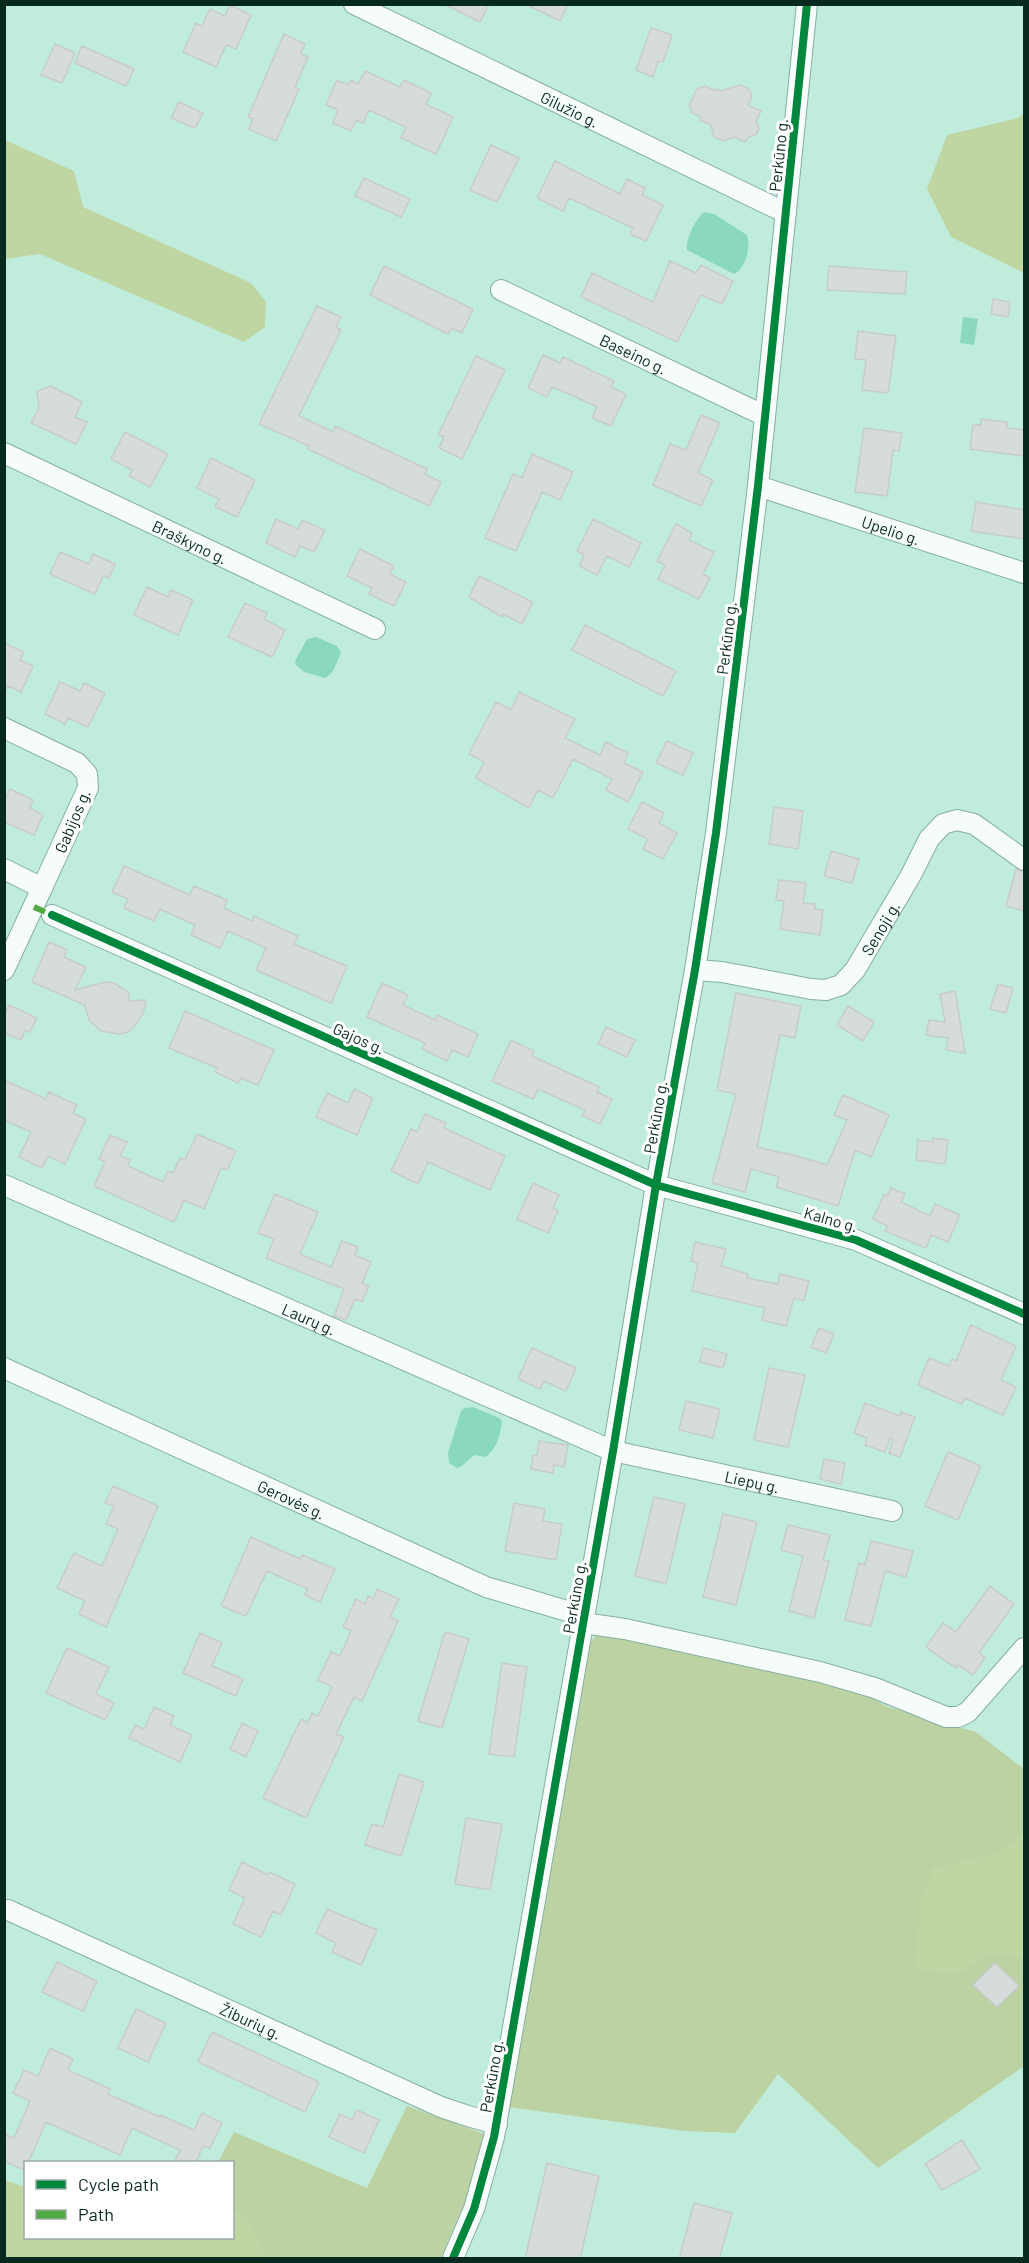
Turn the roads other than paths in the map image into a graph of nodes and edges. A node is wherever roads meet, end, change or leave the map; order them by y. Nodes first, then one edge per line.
1 (354, 4) edge
2 (807, 4) edge
3 (786, 213) junction
4 (501, 290) dead end
5 (765, 416) junction
6 (4, 453) edge
7 (758, 486) junction
8 (1024, 573) edge
9 (375, 629) dead end
10 (4, 728) edge
11 (1024, 860) edge
12 (4, 869) edge
13 (42, 888) junction
14 (52, 915) dead end
15 (4, 970) edge
16 (695, 970) junction
17 (4, 1185) edge
18 (656, 1185) junction
19 (1024, 1314) edge
20 (4, 1368) edge
21 (613, 1451) junction
22 (892, 1511) dead end
23 (584, 1620) junction
24 (1024, 1648) edge
25 (8, 1910) dead end
26 (497, 2124) junction
27 (453, 2259) edge

1 - 3 street, Gilužio g.
2 - 3 street, Perkūno g.
3 - 5 street, Perkūno g.
4 - 5 street, Baseino g.
5 - 7 street, Perkūno g.
6 - 9 street, Braškyno g.
7 - 8 street, Upelio g.
7 - 16 street, Perkūno g.
10 - 13 street, Gabijos g.
11 - 16 street, Senoji g.
12 - 13 street
13 - 15 street, Gabijos g.
14 - 18 street, Gajos g.
16 - 18 street, Perkūno g.
17 - 21 street, Laurų g.
18 - 19 street, Kalno g.
18 - 21 street, Perkūno g.
20 - 23 street, Gerovės g.
21 - 22 street, Liepų g.
21 - 23 street, Perkūno g.
23 - 24 street, Gerovės g.
23 - 26 street, Perkūno g.
25 - 26 street, Žiburių g.
26 - 27 street, Perkūno g.

